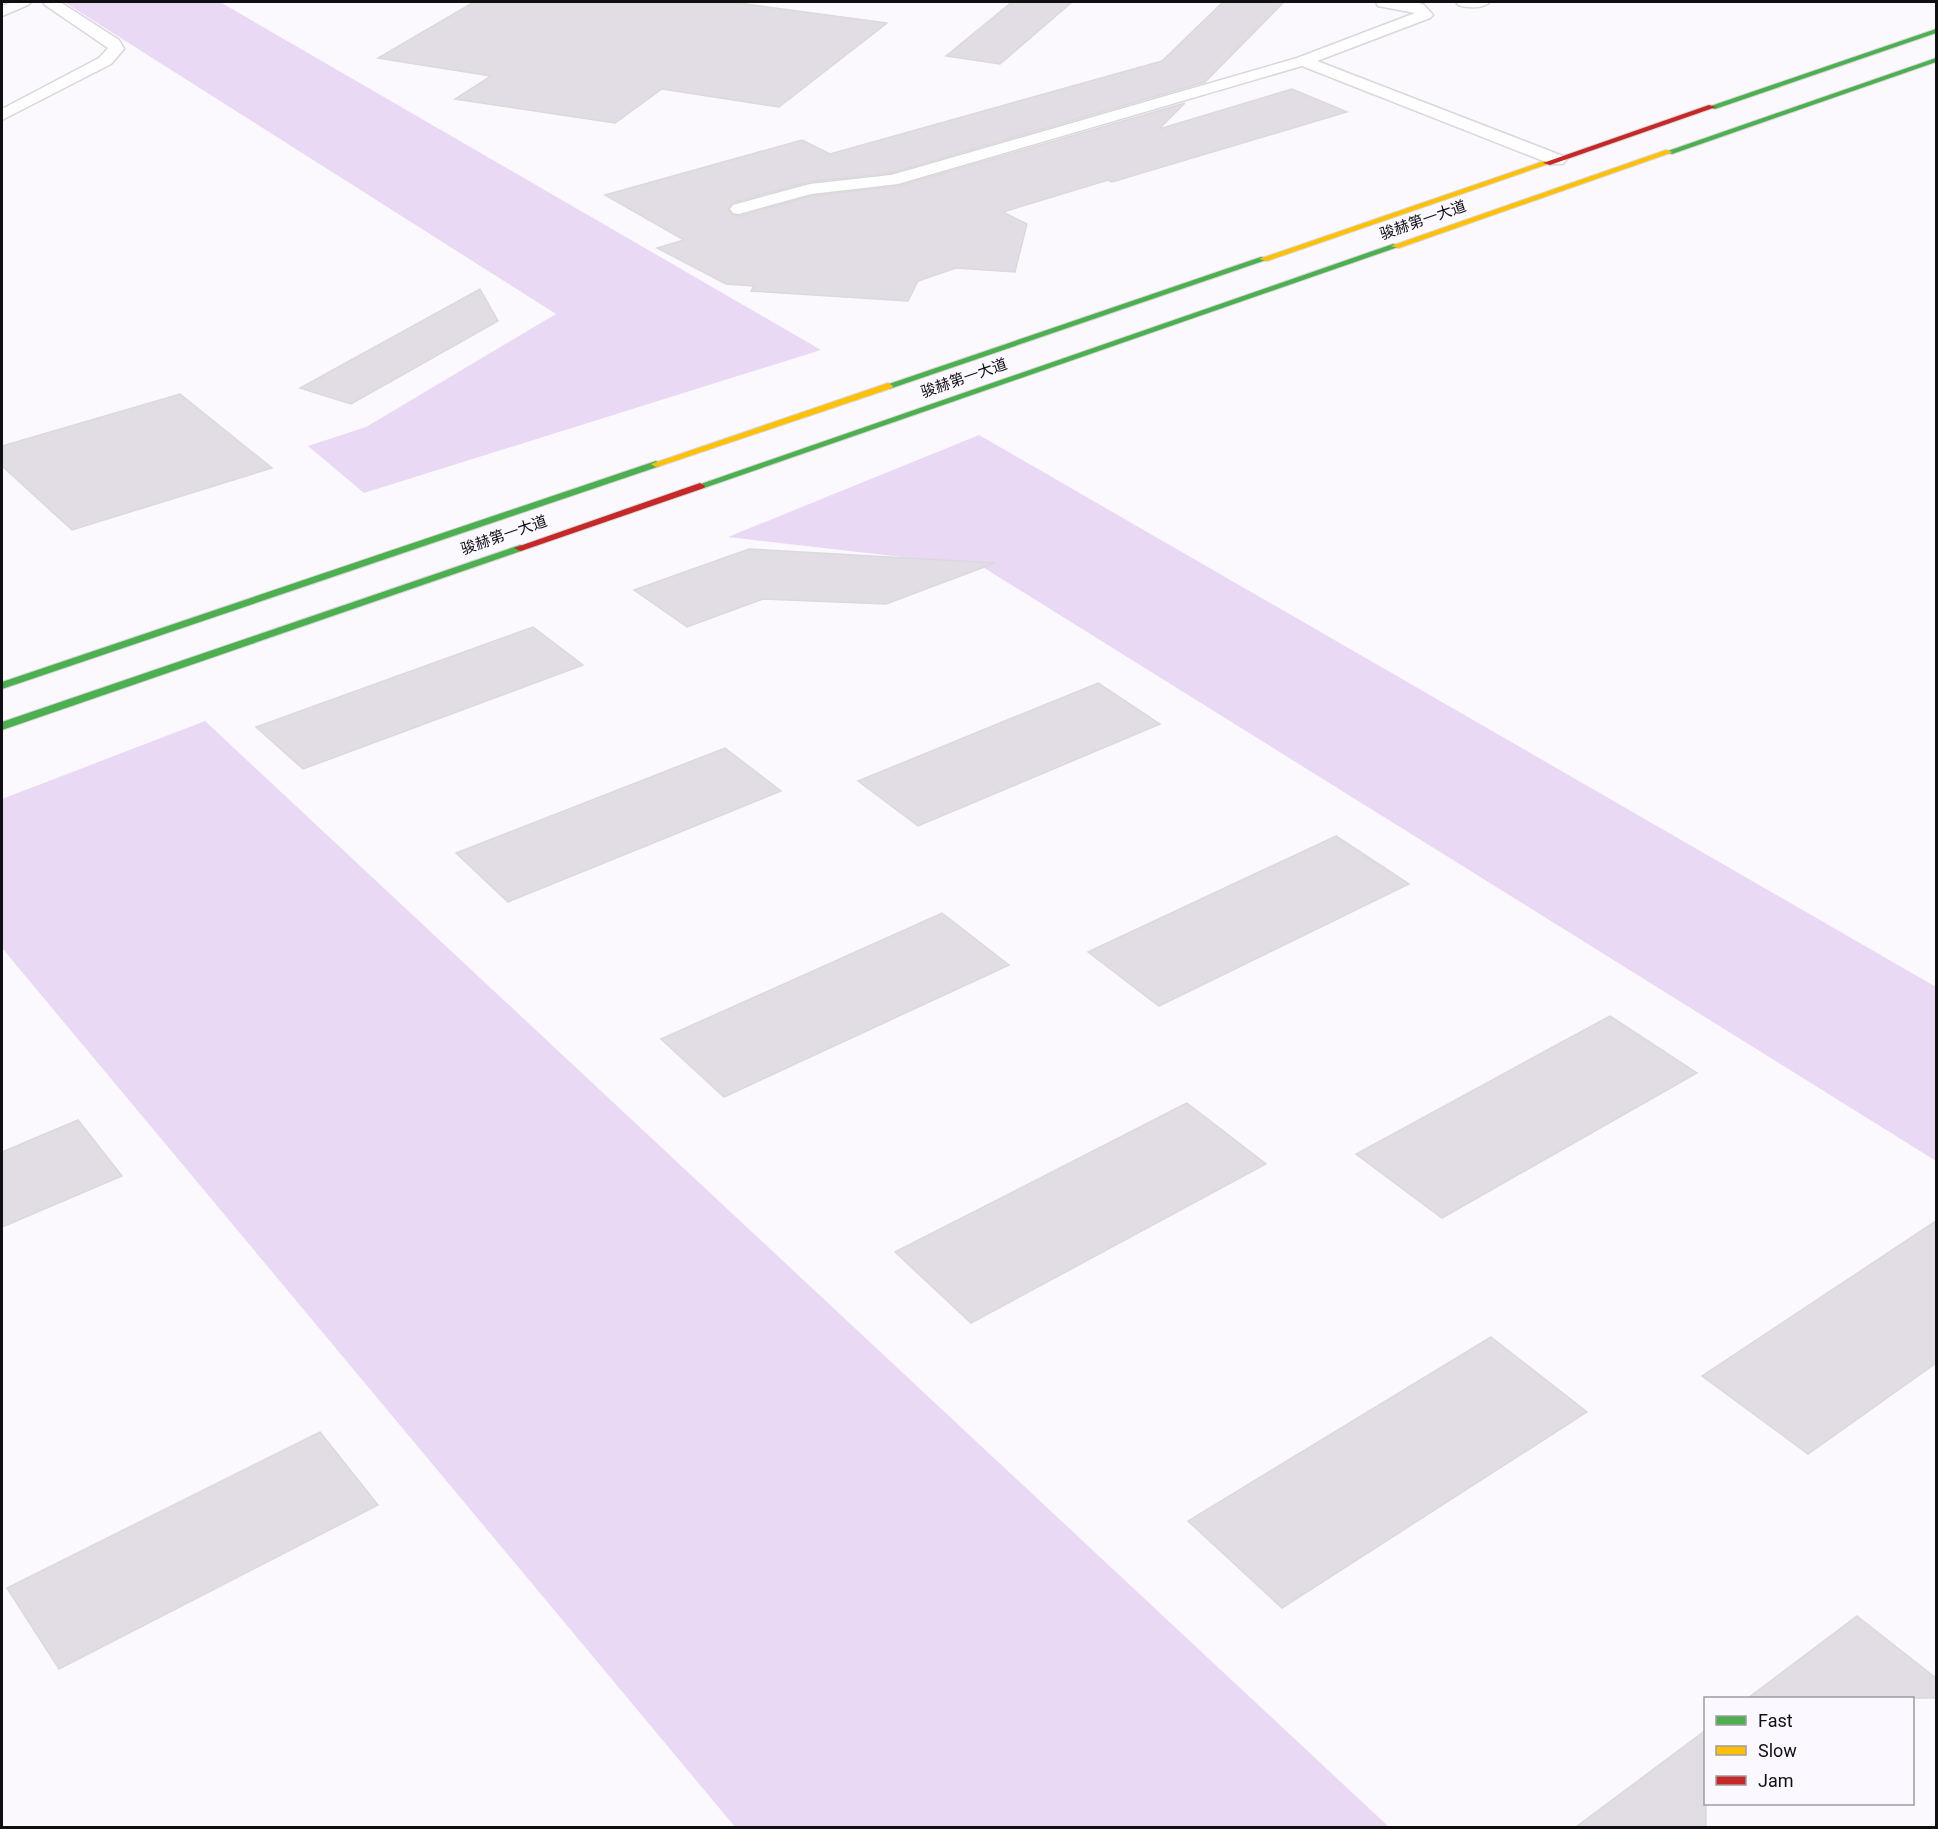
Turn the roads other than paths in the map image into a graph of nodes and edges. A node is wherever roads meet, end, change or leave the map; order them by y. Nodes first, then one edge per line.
1 (23, 2) edge
2 (50, 2) edge
3 (1463, 2) edge
4 (1482, 2) edge
5 (1383, 3) dead end
6 (2, 12) edge
7 (1936, 31) edge
8 (1936, 60) edge
9 (1303, 62) junction
10 (2, 115) edge
11 (1557, 160) junction
12 (739, 209) dead end
13 (2, 686) edge
14 (2, 726) edge

1 - 6 lane
2 - 10 lane
3 - 4 lane
5 - 9 lane
7 - 11 main road, 骏赫第一大道
8 - 14 main road, 骏赫第一大道
9 - 11 lane
9 - 12 lane
11 - 13 main road, 骏赫第一大道

